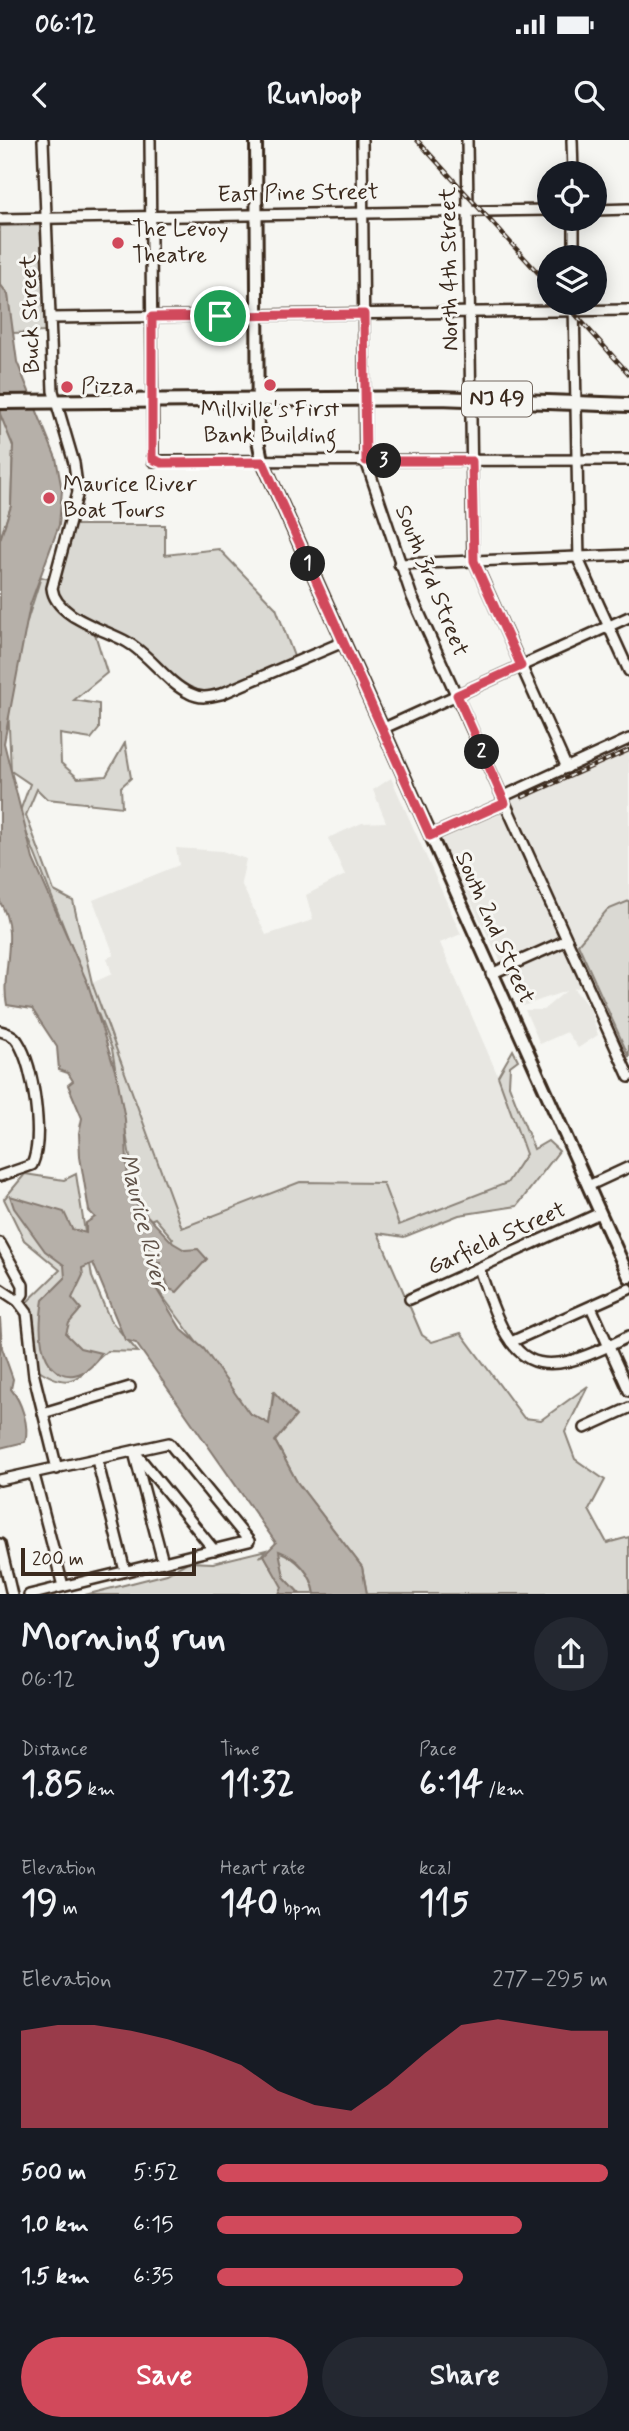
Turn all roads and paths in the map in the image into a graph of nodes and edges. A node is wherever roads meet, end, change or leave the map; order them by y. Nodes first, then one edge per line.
1 (43, 140) edge
2 (150, 140) edge
3 (256, 140) edge
4 (362, 140) edge
5 (467, 140) edge
6 (572, 140) edge
7 (573, 161) edge
8 (629, 209) edge
9 (537, 210) edge
10 (607, 210) edge
11 (467, 211) junction
12 (363, 212) junction
13 (257, 214) junction
14 (151, 215) junction
15 (46, 217) junction
16 (0, 219) edge
17 (537, 309) edge
18 (607, 309) edge
19 (629, 310) edge
20 (469, 312) junction
21 (364, 314) junction
22 (257, 315) junction
23 (574, 315) edge
24 (152, 317) junction
25 (52, 318) junction
26 (364, 398) junction
27 (471, 398) junction
28 (258, 400) junction
29 (152, 401) junction
30 (0, 402) edge
31 (50, 402) junction
32 (576, 402) junction
33 (629, 405) edge
34 (576, 460) junction
35 (629, 460) edge
36 (366, 461) junction
37 (472, 461) junction
38 (263, 462) junction
39 (629, 555) edge
40 (578, 556) junction
41 (474, 561) junction
42 (398, 564) junction
43 (629, 617) edge
44 (608, 626) junction
45 (343, 642) junction
46 (521, 666) junction
47 (629, 671) edge
48 (457, 695) junction
49 (382, 729) junction
50 (629, 739) edge
51 (567, 768) junction
52 (503, 800) junction
53 (430, 836) junction
54 (567, 940) junction
55 (491, 974) junction
56 (0, 1031) edge
57 (629, 1077) edge
58 (629, 1167) edge
59 (0, 1175) edge
60 (588, 1186) junction
61 (600, 1213) junction
62 (0, 1243) edge
63 (480, 1268) junction
64 (629, 1277) edge
65 (0, 1289) edge
66 (629, 1289) edge
67 (410, 1299) dead end
68 (18, 1301) junction
69 (591, 1307) junction
70 (629, 1336) edge
71 (511, 1342) junction
72 (609, 1345) junction
73 (130, 1387) dead end
74 (629, 1391) edge
75 (629, 1408) edge
76 (43, 1413) junction
77 (585, 1428) dead end
78 (134, 1451) junction
79 (97, 1460) junction
80 (57, 1469) junction
81 (34, 1475) junction
82 (0, 1480) edge
83 (0, 1544) edge
84 (214, 1550) junction
85 (163, 1562) junction
86 (125, 1571) junction
87 (63, 1586) junction
88 (12, 1594) edge
89 (29, 1594) edge

1 - 15 street, Buck Street
2 - 14 street
3 - 13 main road, South 2nd Street
4 - 12 street, South 3rd Street
5 - 11 street, North 4th Street
6 - 7 street
8 - 10 street
9 - 11 street, East Pine Street
11 - 12 street, East Pine Street
11 - 20 street, North 4th Street
12 - 13 street, East Pine Street
12 - 21 street, South 3rd Street
13 - 14 street, East Pine Street
13 - 22 main road, South 2nd Street
14 - 15 street, East Pine Street
14 - 24 street
15 - 16 street, East Pine Street
15 - 25 street, Buck Street
17 - 20 street
18 - 19 street
20 - 21 street
20 - 27 street, North 4th Street
21 - 22 street
21 - 26 street, South 3rd Street
22 - 24 street
22 - 28 main road, South 2nd Street
23 - 32 street
24 - 25 street
24 - 29 street
25 - 31 street, Buck Street
26 - 27 highway, NJ 49
26 - 28 highway, NJ 49
26 - 36 street, South 3rd Street
27 - 32 highway, NJ 49
27 - 37 street, North 4th Street
28 - 29 highway, NJ 49
28 - 38 main road, South 2nd Street
29 - 31 highway, NJ 49
29 - 38 street
30 - 31 highway, NJ 49
31 - 45 street, Buck Street
32 - 33 highway, NJ 49
32 - 34 street
34 - 35 street
34 - 37 street
34 - 40 street
36 - 37 street
36 - 38 street
36 - 42 street, South 3rd Street
37 - 41 street, North 4th Street
38 - 45 main road, South 2nd Street
39 - 40 street
40 - 41 street
40 - 44 street
41 - 42 street
41 - 46 street
42 - 48 street, South 3rd Street
43 - 44 street
44 - 46 street
44 - 47 street
45 - 49 main road, South 2nd Street
46 - 48 street
46 - 51 street
48 - 49 street
48 - 52 street, South 3rd Street
49 - 53 main road, South 2nd Street
50 - 51 street
51 - 52 street
52 - 53 street
52 - 54 street, South 3rd Street
53 - 55 main road, South 2nd Street
54 - 55 street
54 - 57 street, South 3rd Street
55 - 60 main road, South 2nd Street
56 - 59 street
58 - 60 street
60 - 61 main road, South 2nd Street
61 - 63 street, Garfield Street
61 - 64 main road, South 2nd Street
62 - 68 street
63 - 67 street, Garfield Street
63 - 71 street
65 - 68 street
66 - 69 street
68 - 76 street
69 - 71 street
69 - 72 street
70 - 72 street
71 - 72 street
72 - 74 street
73 - 76 street
75 - 77 street
76 - 80 street
78 - 79 street
78 - 84 street
78 - 84 street
78 - 85 street
79 - 80 street
79 - 86 street
80 - 81 street
81 - 82 street
81 - 87 street
83 - 88 street
84 - 85 street
85 - 86 street
86 - 87 street
87 - 89 street

